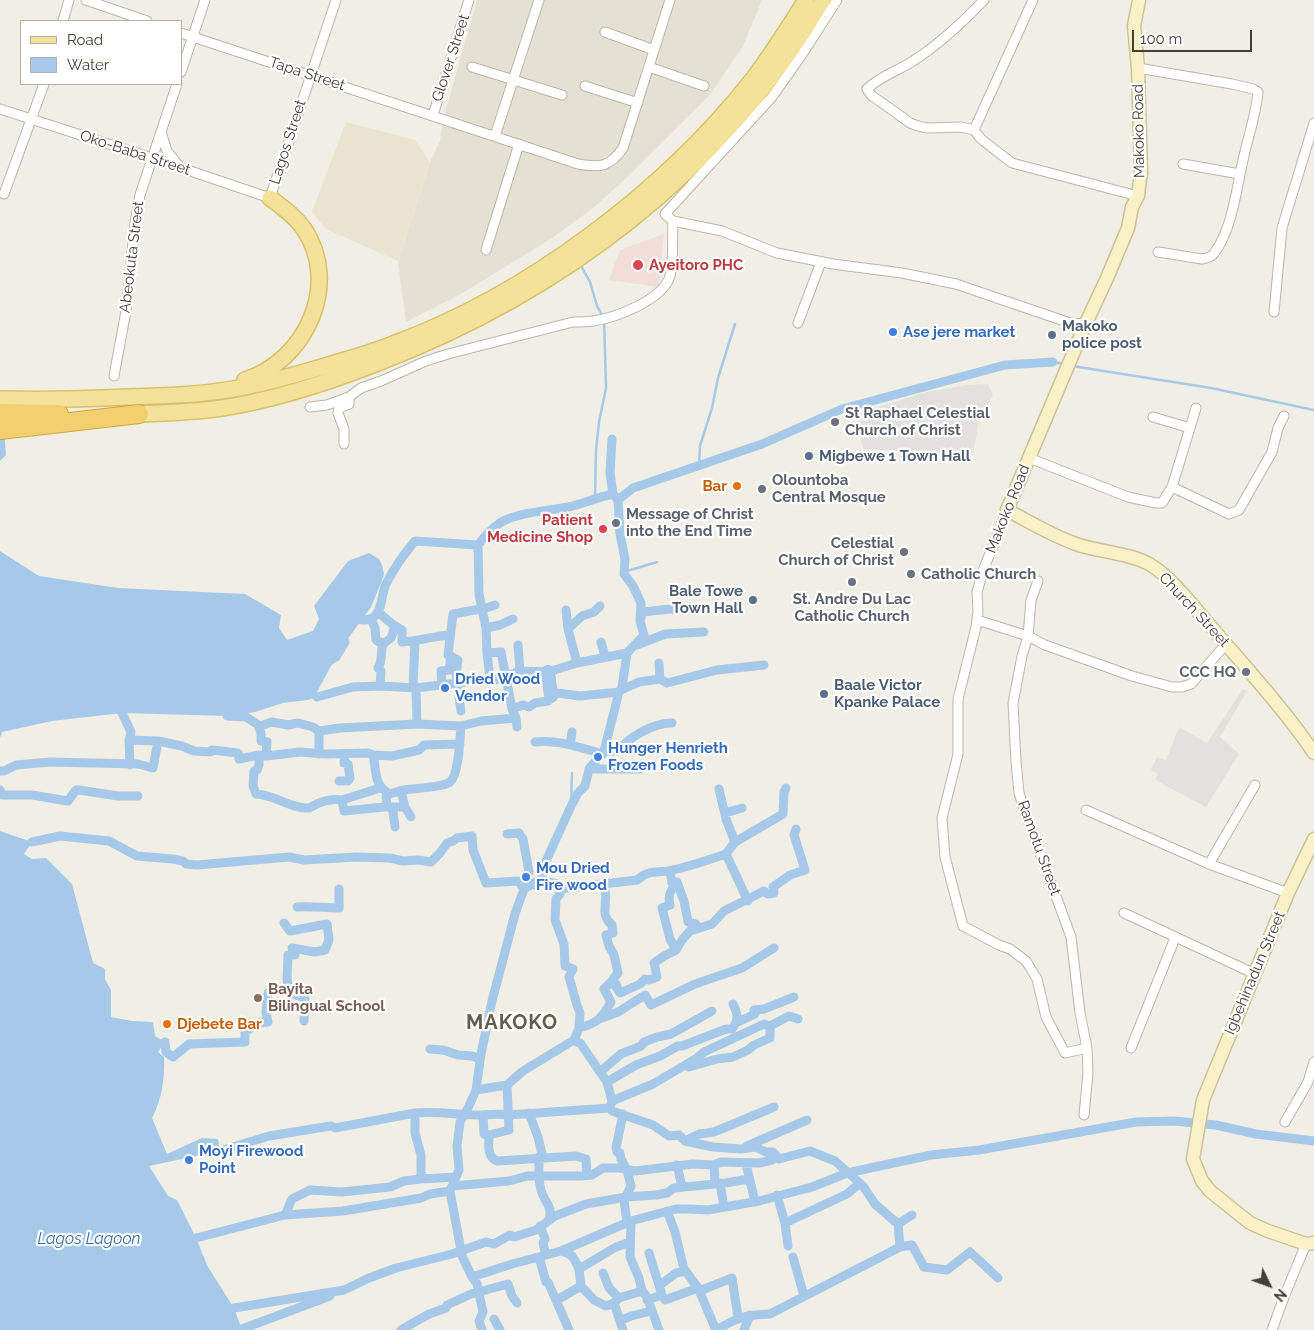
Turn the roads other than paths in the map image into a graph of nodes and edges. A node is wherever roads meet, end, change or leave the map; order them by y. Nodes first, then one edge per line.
1 (69, 0) edge
2 (86, 0) edge
3 (205, 0) edge
4 (336, 0) edge
5 (469, 0) edge
6 (539, 0) edge
7 (670, 0) edge
8 (806, 0) edge
9 (823, 0) edge
10 (837, 0) edge
11 (984, 0) edge
12 (1033, 0) edge
13 (1139, 0) edge
14 (63, 20) edge
15 (143, 20) edge
16 (605, 32) dead end
17 (182, 33) edge
18 (193, 38) junction
19 (654, 50) junction
20 (472, 67) dead end
21 (649, 68) junction
22 (1138, 68) junction
23 (182, 69) edge
24 (310, 75) junction
25 (514, 81) junction
26 (44, 85) edge
27 (177, 85) edge
28 (585, 86) dead end
29 (704, 86) dead end
30 (562, 95) dead end
31 (638, 103) junction
32 (0, 110) edge
33 (432, 115) junction
34 (32, 120) junction
35 (1314, 123) edge
36 (974, 130) junction
37 (161, 131) junction
38 (495, 136) junction
39 (519, 144) junction
40 (152, 158) junction
41 (1183, 164) dead end
42 (181, 168) junction
43 (1240, 174) junction
44 (4, 194) dead end
45 (1138, 196) junction
46 (270, 198) junction
47 (673, 221) junction
48 (604, 233) junction
49 (486, 250) dead end
50 (1158, 252) dead end
51 (821, 262) junction
52 (544, 275) junction
53 (1274, 312) dead end
54 (798, 323) dead end
55 (1086, 323) junction
56 (114, 376) dead end
57 (204, 393) junction
58 (349, 396) junction
59 (0, 399) edge
60 (310, 407) dead end
61 (1196, 408) dead end
62 (0, 413) edge
63 (139, 414) junction
64 (1153, 416) dead end
65 (1284, 416) dead end
66 (1190, 428) junction
67 (0, 430) edge
68 (344, 444) dead end
69 (1029, 458) junction
70 (1172, 487) junction
71 (1007, 510) junction
72 (1038, 581) dead end
73 (977, 620) junction
74 (1028, 636) junction
75 (1226, 644) junction
76 (1314, 753) edge
77 (1255, 785) dead end
78 (1086, 810) dead end
79 (1314, 838) edge
80 (1209, 864) junction
81 (1288, 893) junction
82 (1124, 913) dead end
83 (1175, 938) junction
84 (1255, 974) junction
85 (1087, 1048) junction
86 (1131, 1048) dead end
87 (1314, 1062) edge
88 (1311, 1083) edge
89 (1084, 1116) dead end
90 (1285, 1122) dead end
91 (1310, 1244) edge
92 (1272, 1330) edge

1 - 14 street
2 - 15 street
3 - 18 street
4 - 24 street, Lagos Street
5 - 33 street, Glover Street
6 - 25 street
7 - 19 street, Tapa Street
8 - 48 main road
9 - 48 main road
10 - 47 street
11 - 36 street
12 - 36 street
13 - 22 street, Makoko Road
16 - 19 street
17 - 18 street, Tapa Street
18 - 23 street
18 - 24 street, Tapa Street
19 - 21 street, Tapa Street
20 - 25 street
21 - 29 street
21 - 31 street, Tapa Street
22 - 43 street
22 - 45 street, Makoko Road
24 - 33 street, Tapa Street
24 - 46 street, Lagos Street
25 - 30 street
25 - 38 street
26 - 34 street
27 - 37 street, Abeokuta Street
28 - 31 street
31 - 39 street, Tapa Street
32 - 34 street, Oko-Baba Street
33 - 38 street, Tapa Street
34 - 40 street, Oko-Baba Street
34 - 44 street
35 - 53 street
36 - 45 street
37 - 40 street, Abeokuta Street
37 - 42 street
38 - 39 street, Tapa Street
39 - 49 street
40 - 42 street, Oko-Baba Street
40 - 56 street, Abeokuta Street
41 - 43 street
42 - 46 street, Oko-Baba Street
43 - 50 street
45 - 55 street, Makoko Road
46 - 57 main road
47 - 51 street
47 - 58 street
48 - 52 main road
51 - 54 street
51 - 55 street
52 - 57 main road
52 - 63 main road
55 - 69 street, Makoko Road
57 - 59 main road
58 - 60 street
58 - 68 street
61 - 66 street
62 - 63 highway
63 - 67 highway
64 - 66 street
65 - 70 street
66 - 70 street
69 - 70 street
69 - 71 street, Makoko Road
71 - 73 street, Makoko Road
71 - 75 street, Church Street
72 - 74 street, Ramotu Street
73 - 74 street
73 - 85 street, Makoko Road
74 - 75 street
74 - 85 street, Ramotu Street
75 - 76 street, Church Street
77 - 80 street
78 - 80 street
79 - 81 street, Igbehinadun Street
80 - 81 street
81 - 84 street, Igbehinadun Street
82 - 83 street
83 - 84 street
83 - 86 street
84 - 91 street, Igbehinadun Street
85 - 89 street, Ramotu Street
87 - 88 street
88 - 90 street
91 - 92 street

